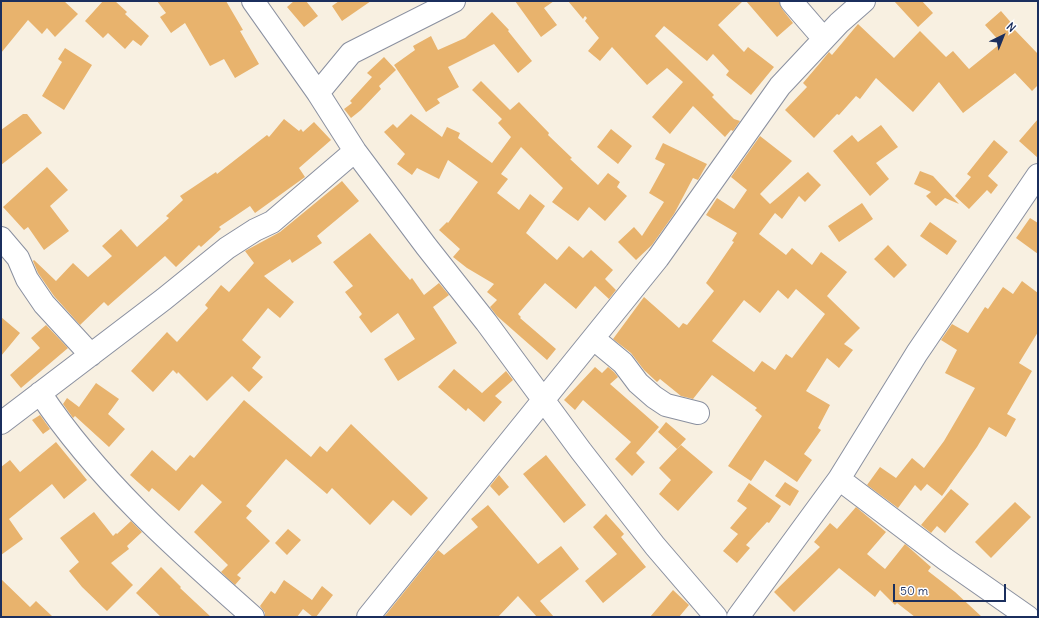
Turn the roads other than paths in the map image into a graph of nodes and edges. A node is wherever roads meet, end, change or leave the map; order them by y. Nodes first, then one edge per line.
1 (253, 1) edge
2 (454, 1) edge
3 (790, 1) edge
4 (864, 1) edge
5 (824, 39) junction
6 (318, 93) junction
7 (355, 151) junction
8 (1038, 175) edge
9 (1, 238) edge
10 (594, 339) junction
11 (91, 355) junction
12 (40, 393) junction
13 (545, 400) junction
14 (698, 413) dead end
15 (1, 423) edge
16 (839, 479) junction
17 (253, 617) edge
18 (368, 617) edge
19 (716, 617) edge
20 (738, 617) edge
21 (1028, 617) edge

1 - 6 street
2 - 6 street
3 - 5 street
4 - 5 street
5 - 10 street
6 - 7 street
7 - 11 street
7 - 13 street
8 - 16 street
9 - 11 street
10 - 13 street
10 - 14 street
11 - 12 street
12 - 15 street
12 - 17 street
13 - 18 street
13 - 19 street
16 - 20 street
16 - 21 street

